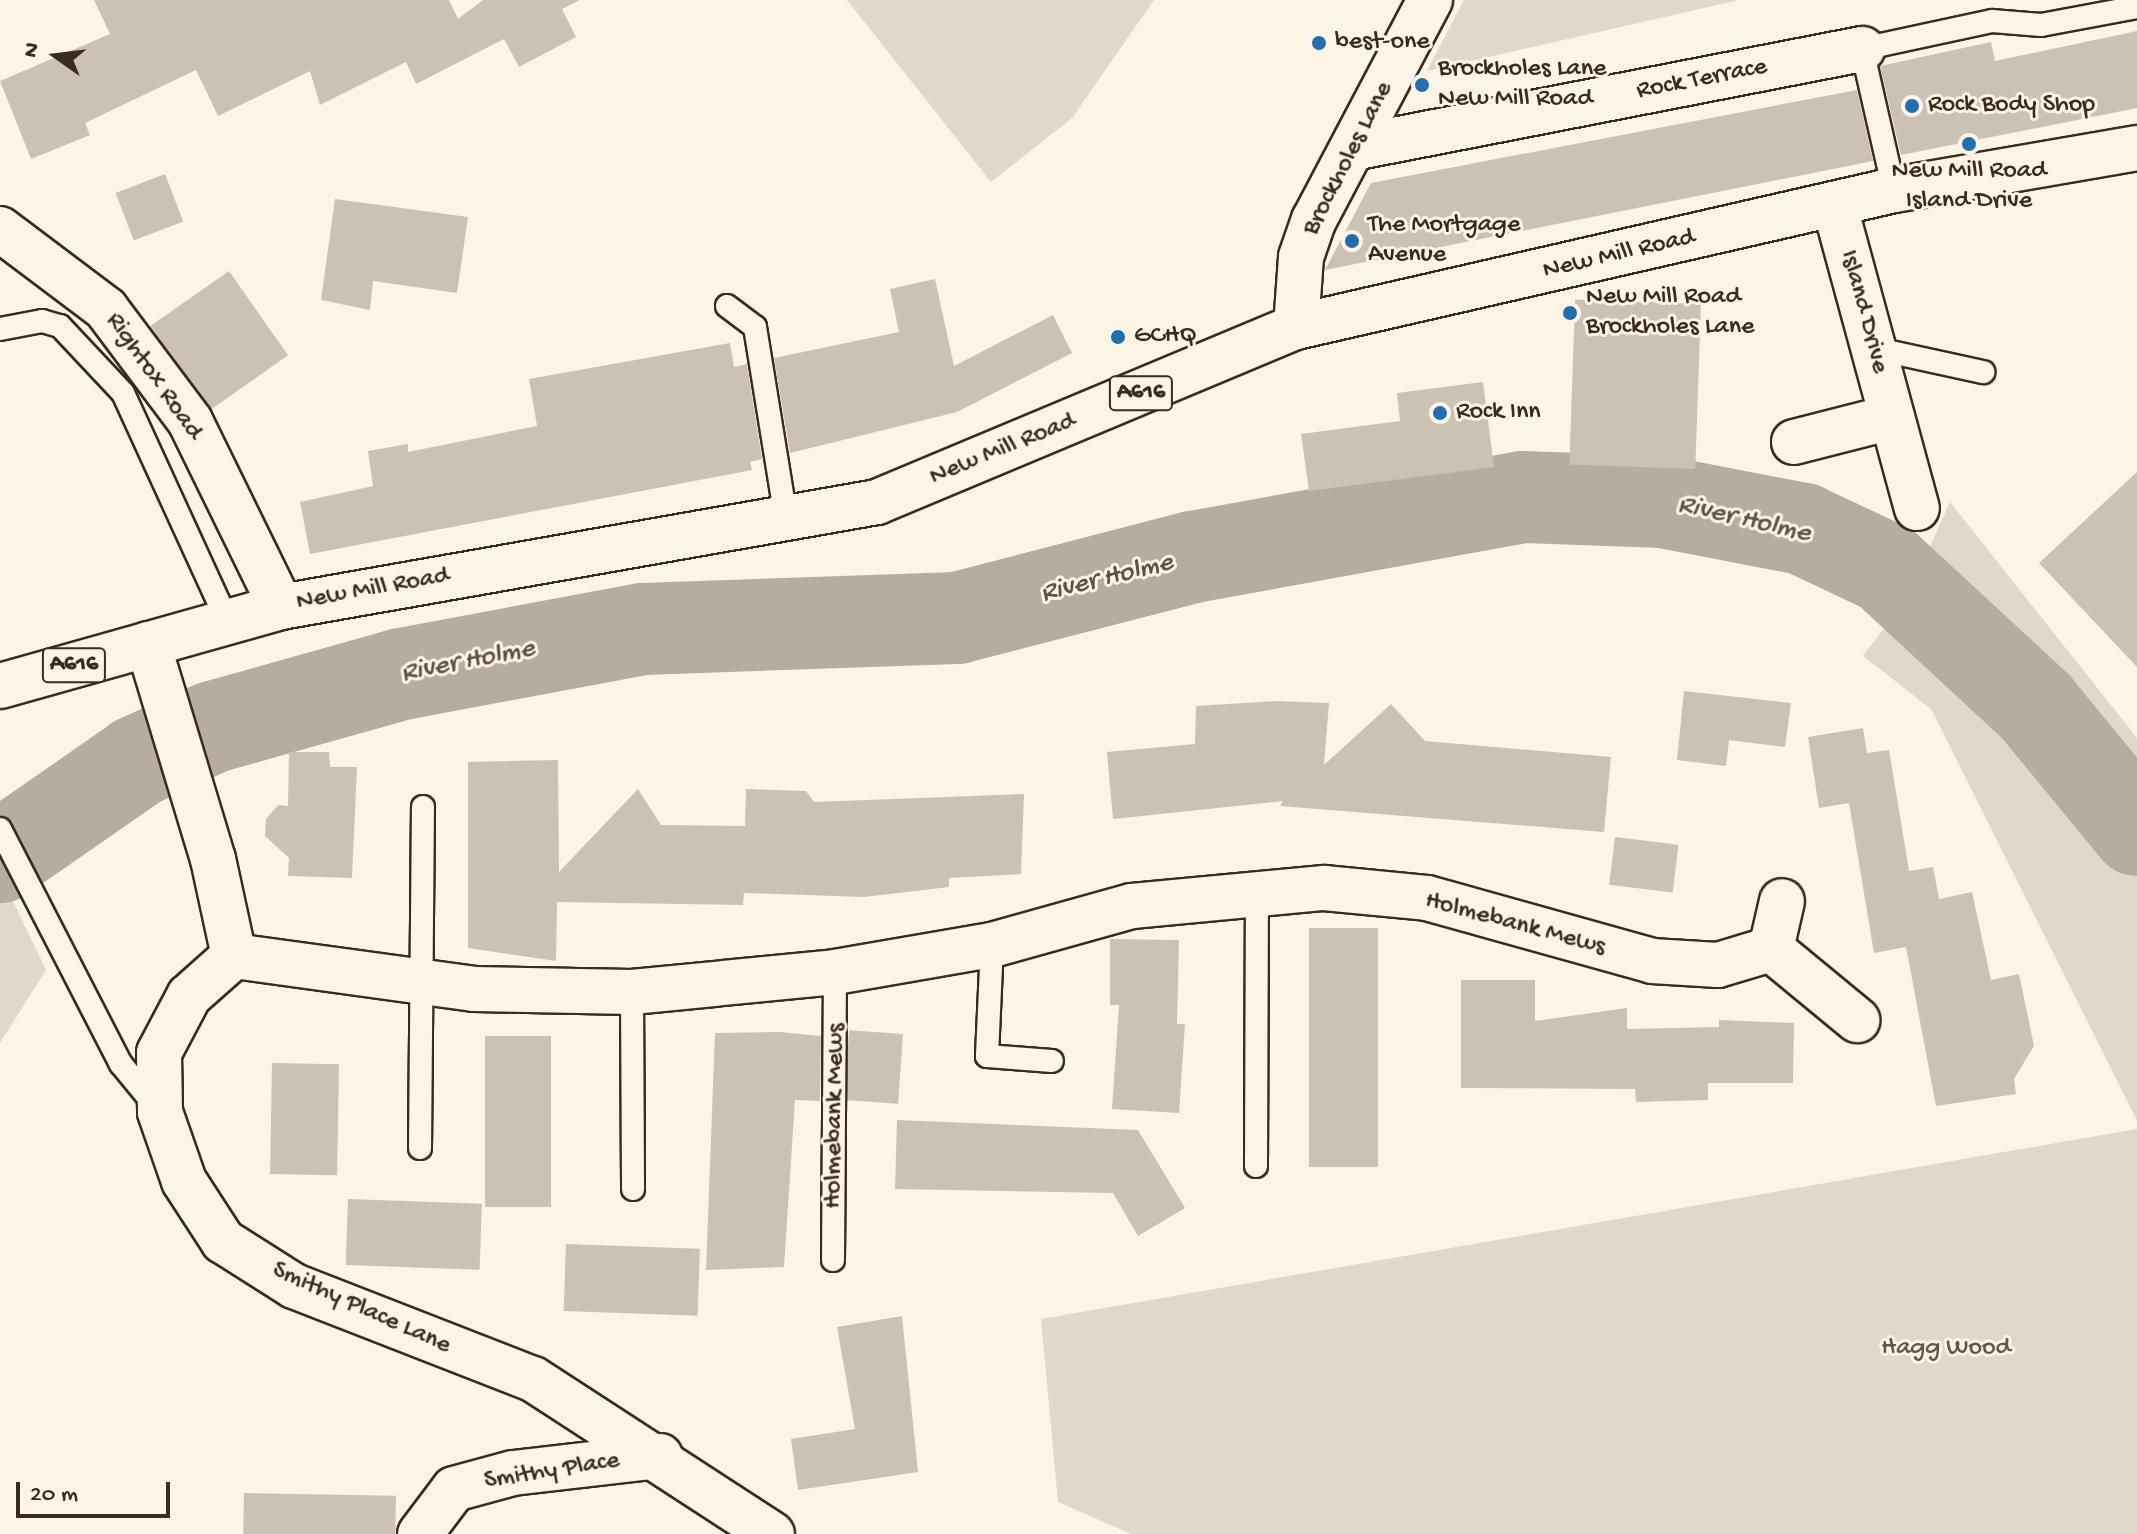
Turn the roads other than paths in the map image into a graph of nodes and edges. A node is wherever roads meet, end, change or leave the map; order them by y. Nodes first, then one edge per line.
1 (1430, 0) edge
2 (2137, 7) edge
3 (1862, 49) junction
4 (1353, 148) junction
5 (2137, 148) edge
6 (1894, 190) junction
7 (1835, 207) junction
8 (0, 229) edge
9 (727, 306) dead end
10 (1296, 327) junction
11 (0, 329) edge
12 (1873, 348) junction
13 (1983, 372) dead end
14 (1892, 417) junction
15 (1794, 442) dead end
16 (1917, 508) dead end
17 (786, 518) junction
18 (281, 607) junction
19 (227, 620) junction
20 (148, 644) junction
21 (0, 686) edge
22 (423, 807) dead end
23 (0, 829) edge
24 (1257, 893) junction
25 (1782, 901) dead end
26 (992, 945) junction
27 (1771, 949) junction
28 (234, 956) junction
29 (835, 972) junction
30 (421, 983) junction
31 (632, 992) junction
32 (1857, 1020) dead end
33 (1052, 1061) dead end
34 (160, 1112) junction
35 (420, 1148) dead end
36 (1256, 1166) dead end
37 (633, 1189) dead end
38 (833, 1260) dead end
39 (660, 1456) junction
40 (420, 1534) edge
41 (772, 1534) edge

1 - 4 street, Brockholes Lane
2 - 3 lane
3 - 4 street, Rock Terrace
3 - 6 lane
4 - 10 street, Brockholes Lane
5 - 6 street, New Mill Road / A616
6 - 7 street, New Mill Road / A616
7 - 10 street, New Mill Road / A616
7 - 12 street, Island Drive
8 - 18 street, Rightox Road
9 - 17 lane
10 - 17 street, New Mill Road / A616
11 - 19 lane
12 - 13 lane
12 - 14 street, Island Drive
14 - 15 street
14 - 16 street, Island Drive
17 - 18 street, New Mill Road / A616
18 - 19 street, New Mill Road / A616
19 - 20 street, New Mill Road / A616
20 - 21 street, New Mill Road / A616
20 - 28 street
22 - 30 lane
23 - 34 lane
24 - 26 street, Holmebank Mews
24 - 27 street, Holmebank Mews
24 - 36 lane
25 - 27 street
26 - 29 street, Holmebank Mews
26 - 33 lane
27 - 32 street
28 - 30 street, Holmebank Mews
28 - 34 street, Smithy Place Lane
29 - 31 street, Holmebank Mews
29 - 38 lane, Holmebank Mews
30 - 31 street, Holmebank Mews
30 - 35 lane
31 - 37 lane
34 - 39 street, Smithy Place Lane
39 - 40 street, Smithy Place
39 - 41 street, Smithy Place Lane

